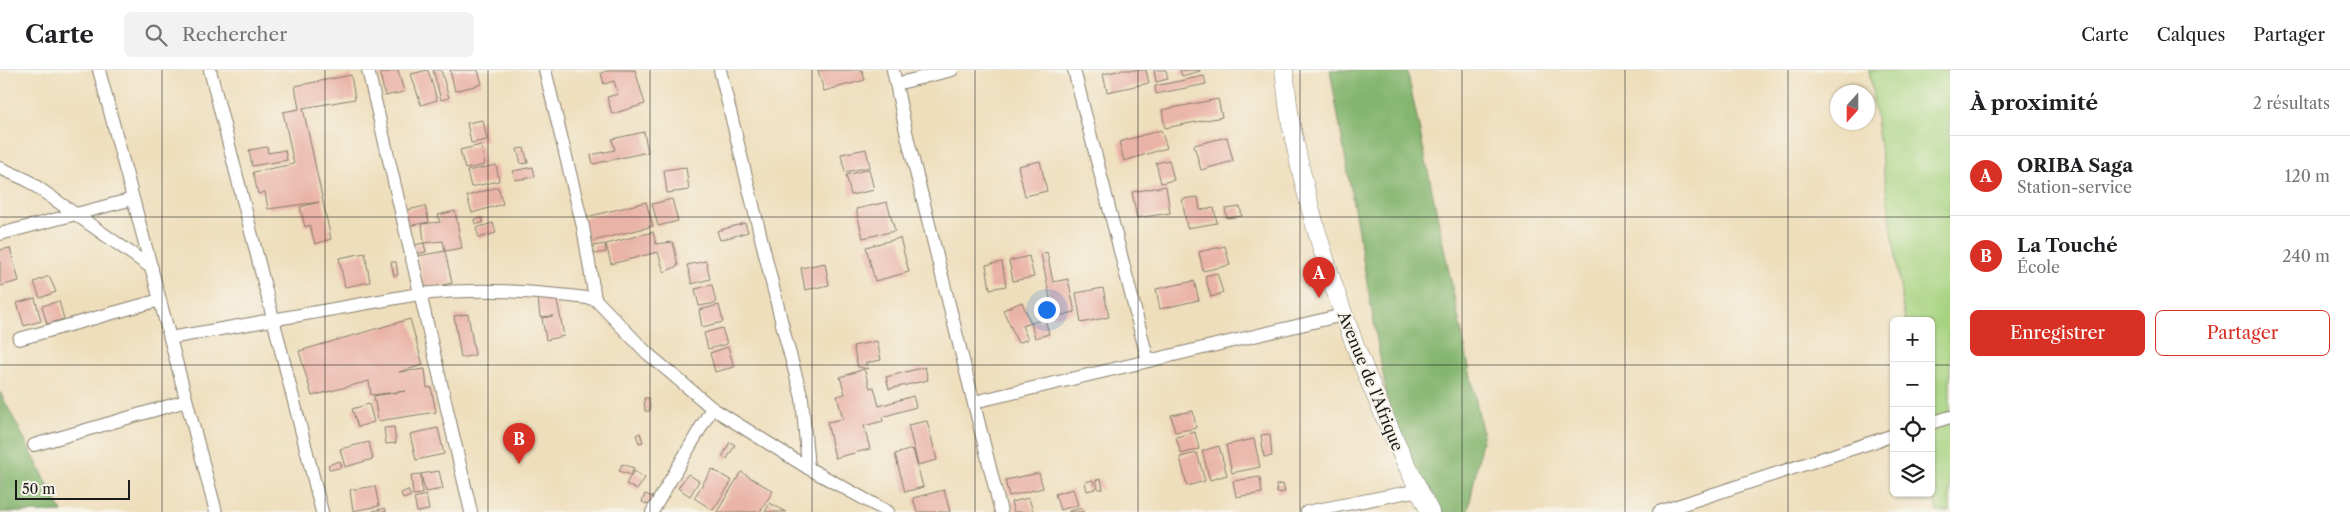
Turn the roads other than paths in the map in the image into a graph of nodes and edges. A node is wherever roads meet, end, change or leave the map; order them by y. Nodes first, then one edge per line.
1 (99, 70) edge
2 (210, 70) edge
3 (368, 70) edge
4 (545, 70) edge
5 (720, 70) edge
6 (893, 70) edge
7 (952, 70) edge
8 (1074, 70) edge
9 (1283, 71) edge
10 (896, 84) junction
11 (0, 168) edge
12 (133, 199) junction
13 (75, 215) junction
14 (0, 234) edge
15 (152, 268) junction
16 (419, 294) junction
17 (595, 299) junction
18 (160, 300) junction
19 (1343, 315) junction
20 (273, 320) junction
21 (170, 338) junction
22 (19, 339) dead end
23 (1148, 361) junction
24 (186, 401) junction
25 (974, 402) junction
26 (712, 408) junction
27 (1950, 417) edge
28 (1935, 422) edge
29 (1890, 436) edge
30 (34, 445) dead end
31 (808, 468) junction
32 (1419, 490) junction
33 (216, 512) edge
34 (322, 512) edge
35 (471, 512) edge
36 (652, 512) edge
37 (888, 512) edge
38 (1001, 512) edge
39 (1307, 512) edge
40 (1430, 512) edge
41 (1659, 512) edge

1 - 12 street
2 - 20 street
3 - 16 street
4 - 17 street
5 - 31 street
6 - 10 street
7 - 10 street
8 - 23 street
9 - 19 main road, Avenue de l'Afrique
10 - 25 street
11 - 13 street
12 - 13 street
12 - 15 street
13 - 14 street
13 - 15 street
15 - 18 street
16 - 17 street
16 - 20 street
16 - 35 street
17 - 26 street
18 - 21 street
18 - 22 street
19 - 23 street
19 - 32 main road, Avenue de l'Afrique
20 - 21 street
20 - 34 street
21 - 24 street
23 - 25 street
24 - 30 street
24 - 33 street
25 - 38 street
26 - 31 street
26 - 36 street
27 - 28 street
29 - 41 street
31 - 37 street
32 - 39 street
32 - 40 main road, Avenue de l'Afrique

